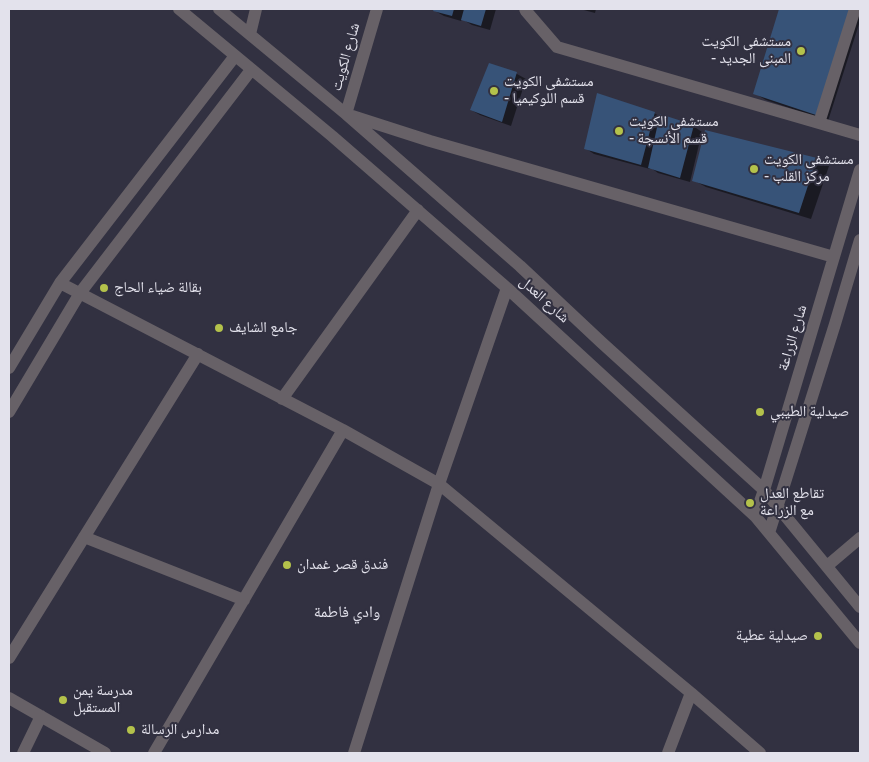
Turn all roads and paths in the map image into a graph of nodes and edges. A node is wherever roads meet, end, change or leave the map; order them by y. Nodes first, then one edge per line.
1 (179, 9) edge
2 (219, 9) edge
3 (256, 9) edge
4 (377, 9) edge
5 (525, 9) edge
6 (855, 9) edge
7 (250, 34) junction
8 (234, 56) junction
9 (251, 70) junction
10 (346, 114) junction
11 (820, 123) junction
12 (860, 135) edge
13 (860, 170) edge
14 (418, 210) junction
15 (840, 239) junction
16 (860, 243) edge
17 (834, 257) junction
18 (60, 283) junction
19 (508, 288) junction
20 (80, 293) junction
21 (198, 354) junction
22 (9, 368) edge
23 (282, 399) junction
24 (9, 412) edge
25 (343, 430) junction
26 (439, 484) junction
27 (764, 490) junction
28 (778, 506) junction
29 (755, 516) junction
30 (769, 532) junction
31 (84, 537) junction
32 (860, 538) edge
33 (827, 566) junction
34 (244, 600) junction
35 (860, 607) edge
36 (860, 643) edge
37 (9, 658) edge
38 (691, 693) junction
39 (9, 698) edge
40 (40, 716) junction
41 (23, 753) edge
42 (105, 753) edge
43 (154, 753) edge
44 (354, 753) edge
45 (668, 753) edge
46 (760, 753) edge

1 - 8 street, شارع العدل
2 - 7 street, شارع العدل
3 - 7 street
4 - 10 street, شارع الكويت
5 - 11 street
6 - 11 street
7 - 10 street, شارع العدل
8 - 9 street, شارع العدل
8 - 18 street
9 - 14 street, شارع العدل
9 - 20 street
10 - 17 street
10 - 27 street, شارع العدل
11 - 12 street
13 - 15 street, شارع الزراعة
14 - 19 street, شارع العدل
14 - 23 street
15 - 16 street
15 - 17 street, شارع الزراعة
16 - 28 street
17 - 27 street, شارع الزراعة
18 - 20 street
18 - 22 street
19 - 26 street
19 - 29 street, شارع العدل
20 - 21 street
20 - 24 street
21 - 23 street
21 - 31 street
23 - 25 street
25 - 26 street
25 - 34 street
26 - 38 street
26 - 44 street
27 - 28 street, شارع العدل
27 - 29 street, شارع الزراعة
28 - 30 street
28 - 33 street, شارع العدل
29 - 30 street, شارع العدل
30 - 36 street, شارع العدل
31 - 34 street
31 - 37 street
32 - 33 street
33 - 35 street, شارع العدل
34 - 43 street
38 - 45 street
38 - 46 street
39 - 40 street
40 - 41 street
40 - 42 street

